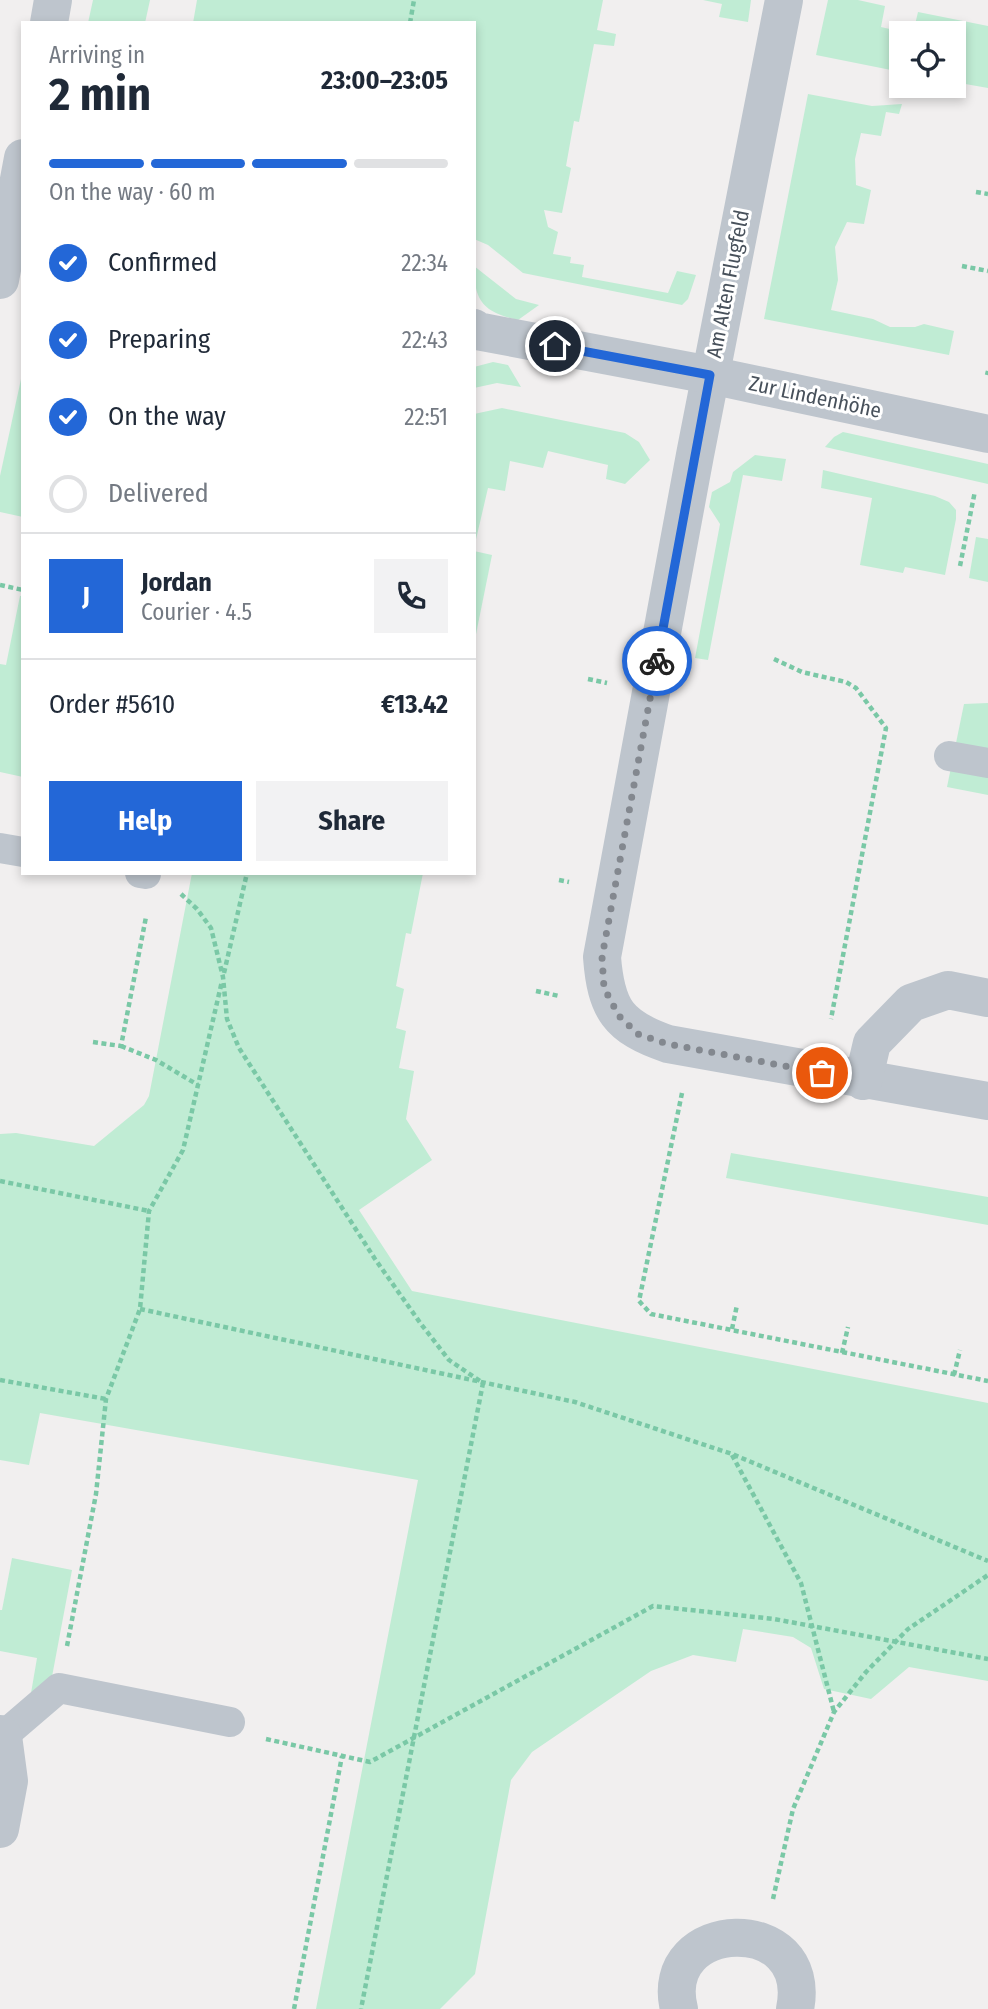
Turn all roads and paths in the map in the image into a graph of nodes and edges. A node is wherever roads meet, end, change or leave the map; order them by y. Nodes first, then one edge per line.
1 (54, 0) edge
2 (414, 0) edge
3 (784, 0) edge
4 (49, 21) edge
5 (410, 21) edge
6 (21, 171) edge
7 (976, 192) dead end
8 (988, 194) edge
9 (10, 241) edge
10 (962, 266) dead end
11 (988, 271) edge
12 (0, 279) edge
13 (476, 331) edge
14 (710, 375) junction
15 (988, 433) edge
16 (975, 491) dead end
17 (969, 522) junction
18 (978, 524) dead end
19 (960, 566) dead end
20 (0, 585) edge
21 (21, 590) edge
22 (774, 659) dead end
23 (949, 756) dead end
24 (988, 763) edge
25 (0, 848) edge
26 (21, 852) edge
27 (143, 875) edge
28 (145, 875) edge
29 (247, 875) edge
30 (223, 977) junction
31 (536, 991) dead end
32 (567, 997) dead end
33 (988, 998) edge
34 (831, 1023) dead end
35 (93, 1042) dead end
36 (121, 1046) junction
37 (863, 1081) junction
38 (684, 1082) dead end
39 (198, 1085) junction
40 (988, 1101) edge
41 (0, 1181) edge
42 (149, 1210) junction
43 (737, 1305) dead end
44 (140, 1309) junction
45 (848, 1328) dead end
46 (732, 1329) junction
47 (960, 1350) dead end
48 (842, 1353) junction
49 (954, 1375) junction
50 (0, 1380) edge
51 (988, 1381) edge
52 (483, 1383) junction
53 (106, 1399) junction
54 (732, 1454) junction
55 (988, 1561) edge
56 (988, 1575) edge
57 (814, 1627) junction
58 (896, 1642) junction
59 (988, 1659) edge
60 (59, 1688) junction
61 (834, 1712) junction
62 (230, 1722) joint
63 (1, 1735) edge
64 (415, 1738) junction
65 (342, 1756) junction
66 (0, 1829) edge
67 (754, 1937) junction
68 (294, 2009) edge
69 (361, 2009) edge
70 (679, 2009) edge
71 (795, 2009) edge

1 - 4 street
2 - 5 path
3 - 14 street, Am Alten Flugfeld
6 - 9 street
7 - 8 path
9 - 12 street
10 - 11 path
13 - 14 street, Zur Lindenhöhe
14 - 15 street, Zur Lindenhöhe
14 - 37 street, Am Alten Flugfeld
16 - 17 path
17 - 18 path
17 - 19 path
20 - 21 path
22 - 34 path
23 - 24 lane
25 - 26 lane
27 - 36 path
28 - 30 path
29 - 30 path
30 - 39 path
30 - 52 path
31 - 32 path
33 - 37 street
35 - 36 path
36 - 39 path
37 - 40 street, Am Alten Flugfeld
38 - 46 path
39 - 42 path
41 - 42 path
42 - 44 path
43 - 46 path
44 - 52 path
44 - 53 path
45 - 48 path
46 - 48 path
47 - 49 path
48 - 49 path
49 - 51 path
50 - 53 path
52 - 54 path
52 - 64 path
53 - 60 path
54 - 55 path
54 - 57 path
56 - 58 path
57 - 58 path
57 - 61 path
57 - 64 path
58 - 59 path
58 - 61 path
60 - 62 lane
60 - 63 lane
61 - 67 path
62 - 65 path
63 - 66 street
64 - 65 path
64 - 69 path
65 - 68 path
67 - 70 street
67 - 71 street

